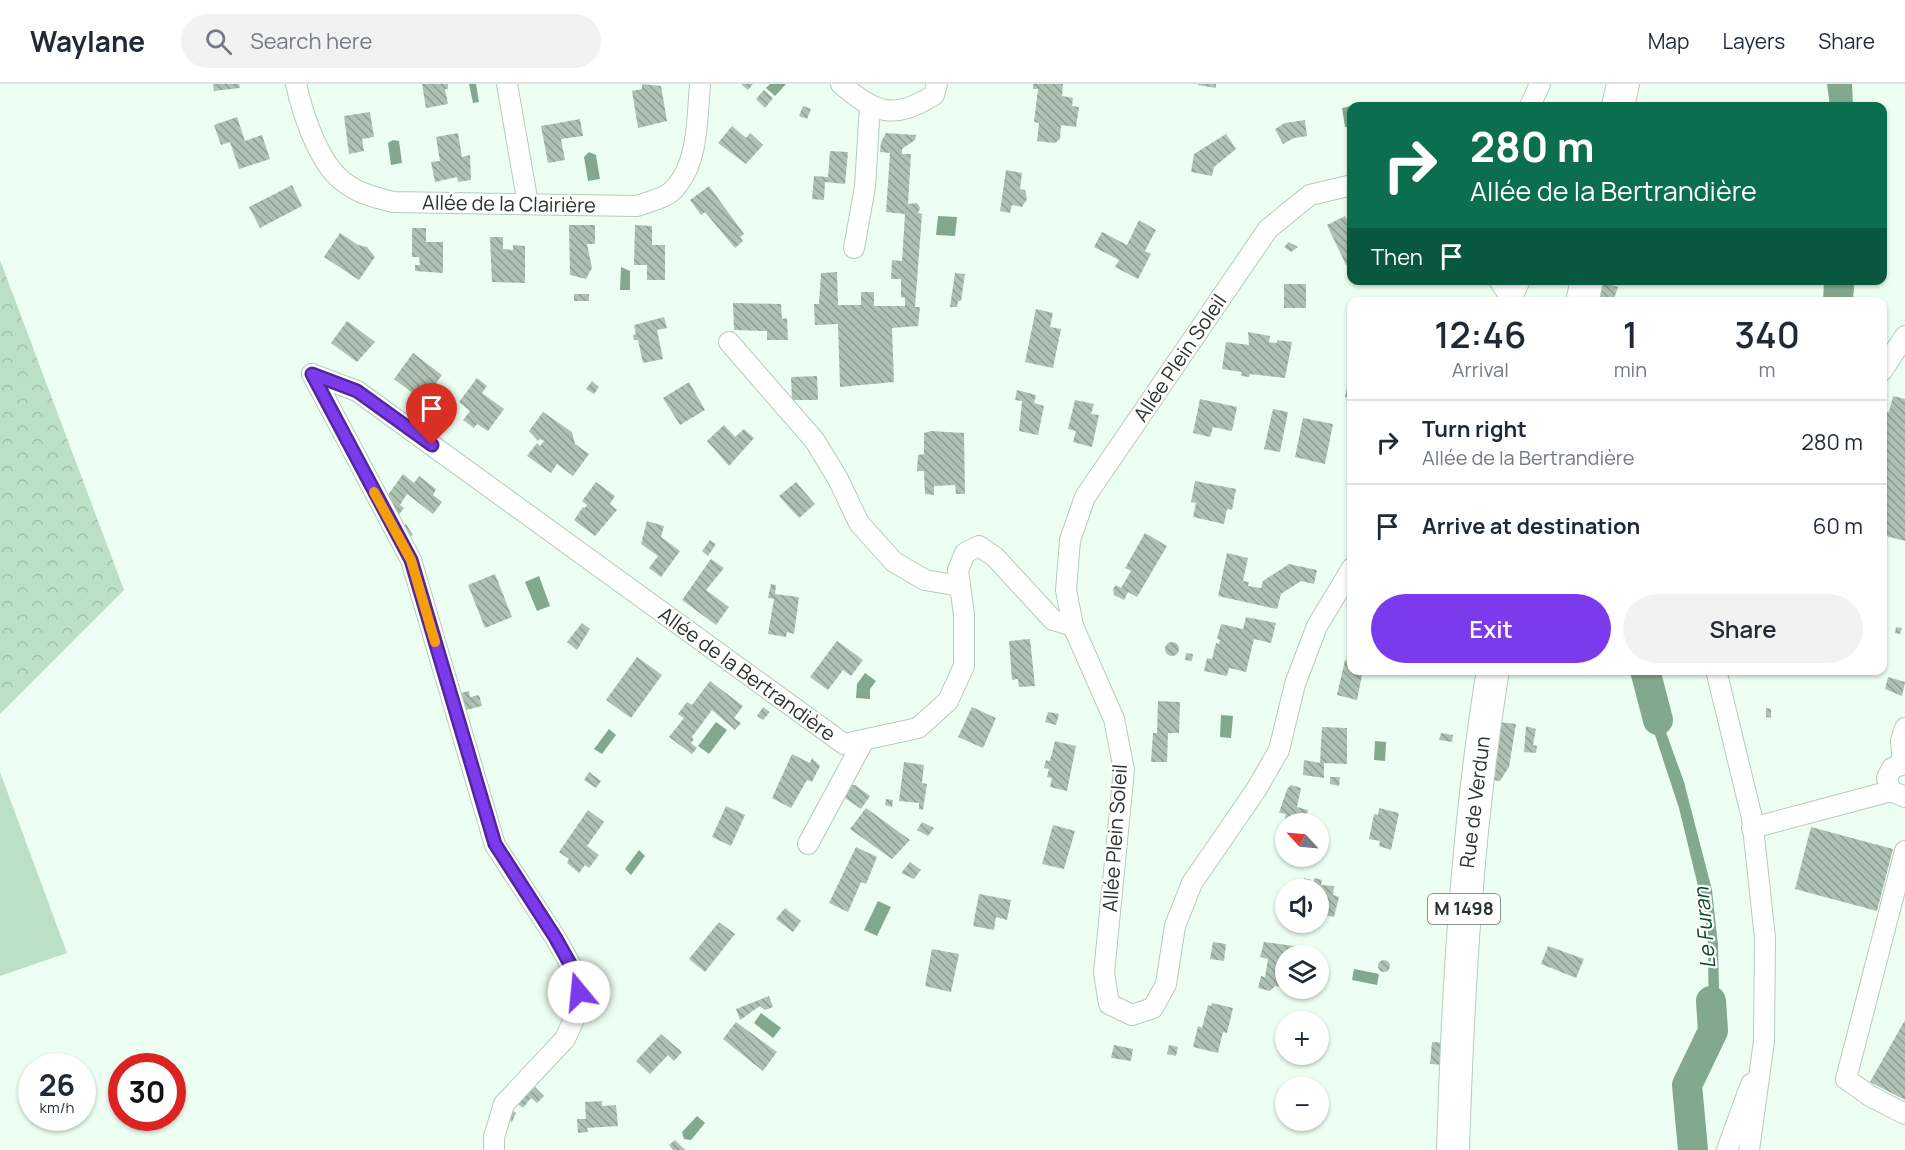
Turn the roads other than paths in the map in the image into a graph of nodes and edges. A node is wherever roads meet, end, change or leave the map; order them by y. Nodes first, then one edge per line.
1 (296, 84) edge
2 (507, 84) edge
3 (700, 84) edge
4 (841, 84) edge
5 (937, 84) edge
6 (1540, 84) edge
7 (1623, 84) edge
8 (1532, 102) edge
9 (1619, 102) edge
10 (870, 105) junction
11 (1347, 186) edge
12 (528, 204) junction
13 (854, 248) dead end
14 (1905, 336) edge
15 (729, 342) dead end
16 (1887, 363) edge
17 (1347, 576) edge
18 (960, 586) junction
19 (1073, 626) junction
20 (1492, 675) edge
21 (1717, 675) edge
22 (1905, 728) edge
23 (864, 740) junction
24 (1904, 764) edge
25 (1898, 794) edge
26 (1752, 828) junction
27 (808, 844) dead end
28 (1905, 851) edge
29 (1760, 1069) junction
30 (1905, 1114) edge
31 (494, 1150) edge
32 (1453, 1150) edge
33 (1728, 1150) edge
34 (1749, 1150) edge

1 - 12 street, Allée de la Clairière
2 - 12 street
3 - 12 street, Allée de la Clairière
4 - 10 street
5 - 10 street
6 - 8 street
7 - 9 main road
10 - 13 street
11 - 19 street, Allée Plein Soleil
14 - 16 street
15 - 18 street
17 - 19 street, Allée Plein Soleil
18 - 19 street, Allée de la Bertrandière
18 - 23 street, Allée de la Bertrandière
20 - 32 main road, Rue de Verdun / M 1498
21 - 26 street
22 - 24 street
23 - 27 street
23 - 31 street, Allée de la Bertrandière
24 - 25 street
25 - 26 street
26 - 29 street
28 - 30 street
29 - 33 street
29 - 34 street

